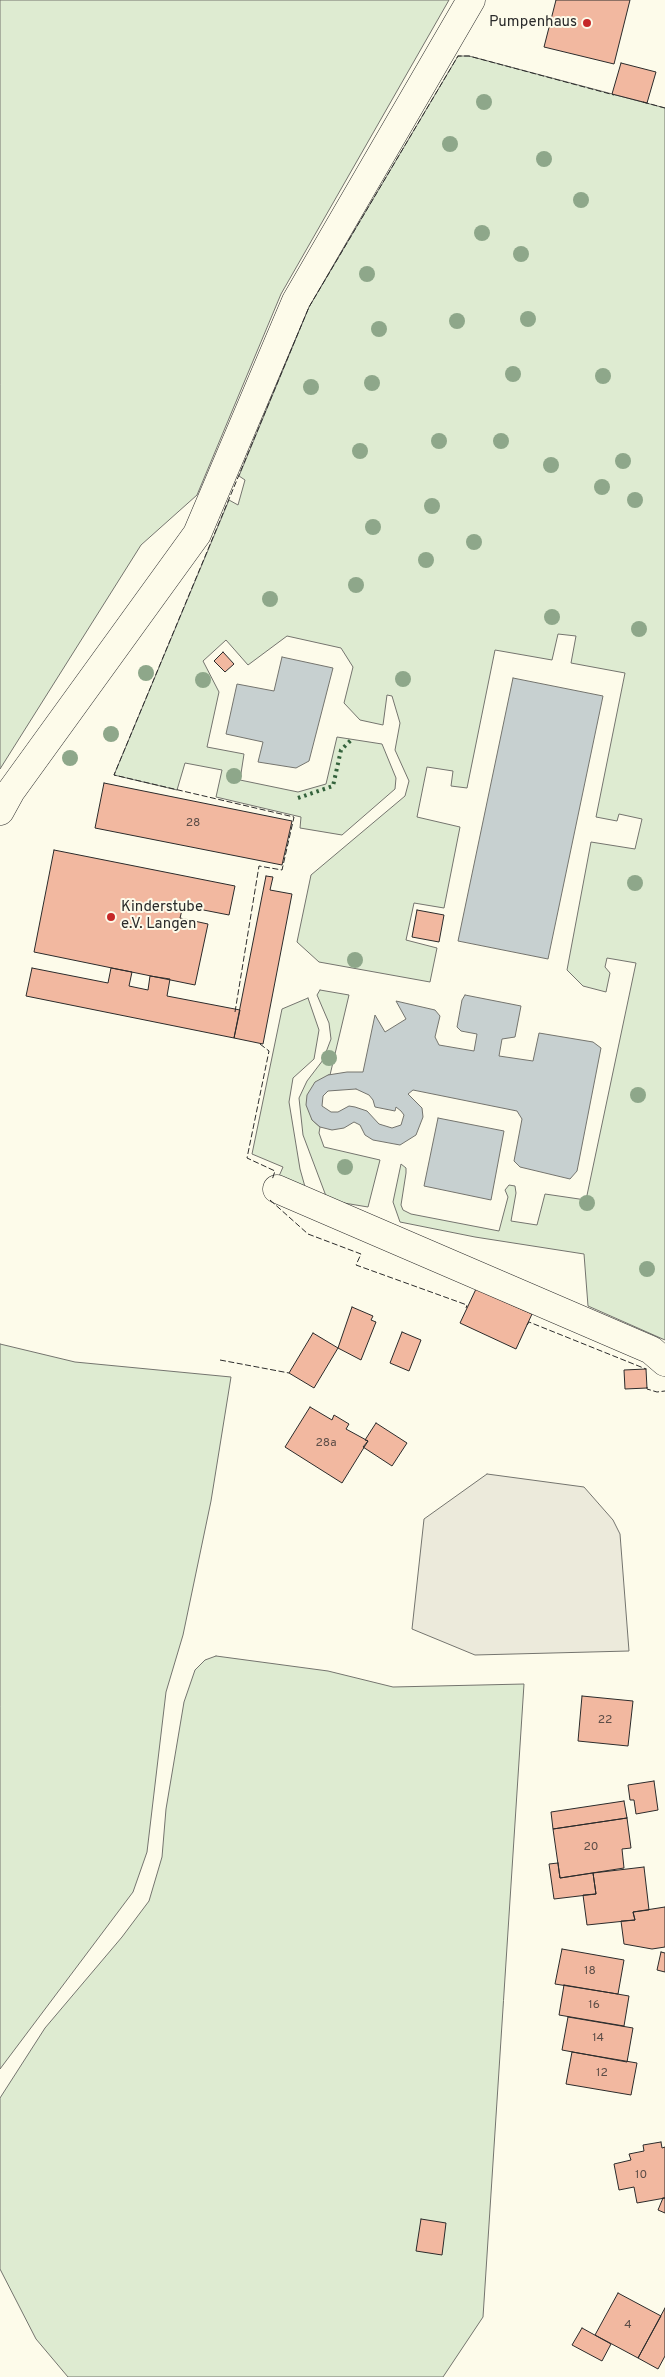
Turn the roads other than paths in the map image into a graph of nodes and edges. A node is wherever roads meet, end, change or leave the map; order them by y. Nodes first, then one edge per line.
1 (471, 0) edge
2 (6, 801) edge
3 (277, 1189) dead end
4 (665, 1362) edge

1 - 2 lane
3 - 4 lane

